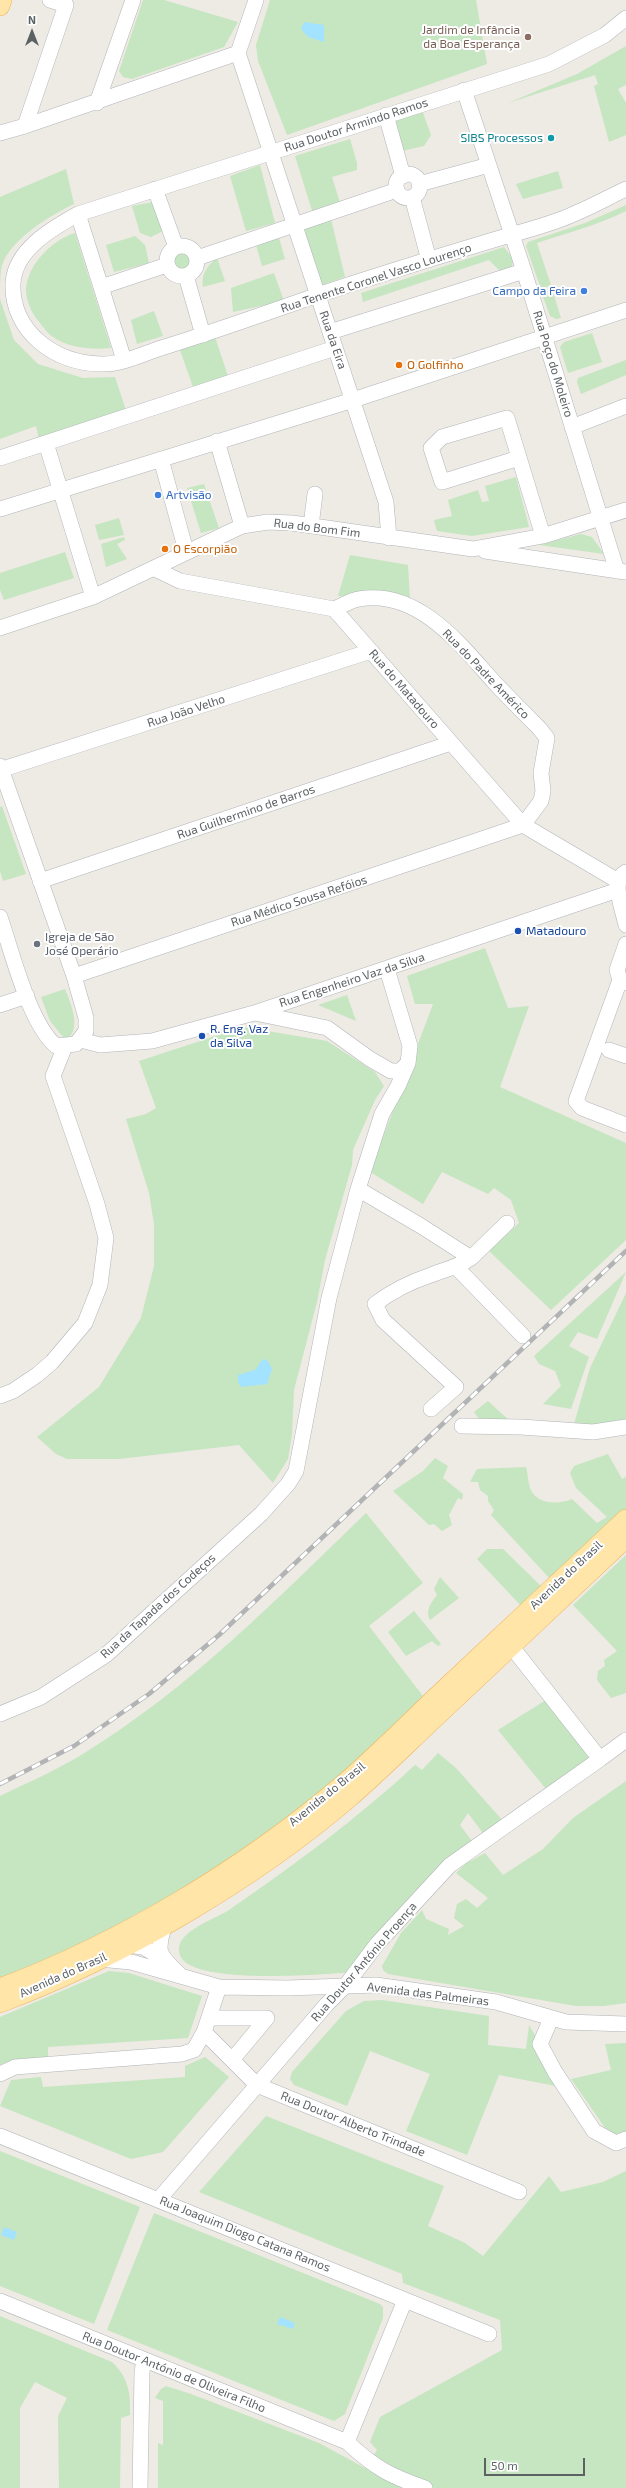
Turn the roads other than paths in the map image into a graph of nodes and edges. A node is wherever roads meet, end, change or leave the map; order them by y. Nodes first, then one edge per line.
1 (2, 0) edge
2 (50, 0) edge
3 (133, 0) edge
4 (256, 0) edge
5 (0, 6) edge
6 (626, 18) edge
7 (238, 53) junction
8 (464, 90) junction
9 (97, 103) junction
10 (386, 115) junction
11 (25, 126) junction
12 (0, 132) edge
13 (271, 153) junction
14 (489, 165) junction
15 (403, 176) junction
16 (419, 184) junction
17 (155, 189) junction
18 (626, 189) edge
19 (397, 190) junction
20 (412, 197) junction
21 (78, 214) junction
22 (294, 226) junction
23 (512, 234) junction
24 (176, 247) junction
25 (197, 258) junction
26 (429, 260) junction
27 (167, 265) junction
28 (524, 271) junction
29 (186, 276) junction
30 (101, 288) junction
31 (317, 296) junction
32 (626, 310) edge
33 (330, 332) junction
34 (203, 335) junction
35 (544, 338) junction
36 (335, 348) junction
37 (124, 360) junction
38 (353, 400) junction
39 (626, 406) edge
40 (572, 427) junction
41 (217, 441) junction
42 (46, 443) junction
43 (0, 458) edge
44 (519, 458) junction
45 (161, 459) junction
46 (61, 490) junction
47 (315, 494) dead end
48 (0, 509) edge
49 (626, 510) edge
50 (600, 519) junction
51 (242, 526) junction
52 (311, 526) junction
53 (543, 536) junction
54 (389, 538) junction
55 (473, 549) junction
56 (186, 551) junction
57 (155, 569) junction
58 (622, 572) edge
59 (93, 597) junction
60 (334, 609) junction
61 (0, 628) edge
62 (371, 651) junction
63 (451, 743) junction
64 (0, 769) edge
65 (523, 825) junction
66 (40, 881) junction
67 (622, 887) edge
68 (0, 917) edge
69 (626, 925) edge
70 (626, 944) edge
71 (387, 969) junction
72 (74, 976) junction
73 (623, 982) edge
74 (27, 996) junction
75 (0, 1005) edge
76 (254, 1013) junction
77 (81, 1040) junction
78 (65, 1046) junction
79 (609, 1050) dead end
80 (626, 1056) edge
81 (408, 1063) junction
82 (626, 1125) edge
83 (358, 1189) junction
84 (507, 1223) dead end
85 (471, 1258) junction
86 (457, 1268) junction
87 (523, 1336) dead end
88 (0, 1396) edge
89 (431, 1409) dead end
90 (462, 1426) dead end
91 (626, 1427) edge
92 (626, 1519) edge
93 (626, 1538) edge
94 (506, 1641) junction
95 (0, 1714) edge
96 (626, 1740) edge
97 (600, 1758) junction
98 (165, 1924) junction
99 (126, 1947) junction
100 (162, 1958) junction
101 (181, 1976) junction
102 (346, 1985) junction
103 (219, 1987) junction
104 (0, 1988) edge
105 (0, 2003) edge
106 (551, 2019) junction
107 (626, 2024) edge
108 (206, 2025) junction
109 (232, 2060) junction
110 (0, 2074) edge
111 (257, 2084) junction
112 (0, 2136) edge
113 (626, 2139) edge
114 (519, 2192) dead end
115 (159, 2199) junction
116 (405, 2300) junction
117 (0, 2301) edge
118 (489, 2334) dead end
119 (144, 2360) junction
120 (348, 2442) junction
121 (420, 2487) edge
122 (140, 2488) edge

1 - 5 main road
2 - 11 street
3 - 9 street
4 - 7 street
6 - 8 street, Rua Doutor Armindo Ramos
7 - 9 street
7 - 13 street, Rua da Eira
8 - 10 street, Rua Doutor Armindo Ramos
8 - 14 street, Rua Poço do Moleiro
9 - 11 street
10 - 13 street, Rua Doutor Armindo Ramos
10 - 15 street
11 - 12 street
13 - 17 street, Rua Doutor Armindo Ramos
13 - 22 street, Rua da Eira
14 - 16 street
14 - 23 street, Rua Poço do Moleiro
15 - 16 street
15 - 19 street
16 - 20 street
17 - 21 street, Rua Doutor Armindo Ramos
17 - 24 street
18 - 23 street, Rua Tenente Coronel Vasco Lourenço
19 - 20 street
19 - 22 street
20 - 26 street
21 - 30 street
21 - 37 street, Rua Doutor Armindo Ramos
22 - 25 street
22 - 31 street, Rua da Eira
23 - 26 street, Rua Tenente Coronel Vasco Lourenço
23 - 28 street, Rua Poço do Moleiro
24 - 25 street
24 - 27 street
25 - 29 street
26 - 31 street, Rua Tenente Coronel Vasco Lourenço
27 - 29 street
27 - 30 street
28 - 33 street
28 - 35 street, Rua Poço do Moleiro
29 - 34 street
30 - 37 street
31 - 33 street, Rua da Eira
31 - 34 street, Rua Tenente Coronel Vasco Lourenço
32 - 35 street
33 - 36 street, Rua da Eira
34 - 37 street, Rua Tenente Coronel Vasco Lourenço
35 - 38 street
35 - 40 street, Rua Poço do Moleiro
36 - 38 street, Rua da Eira
36 - 42 street
38 - 41 street
38 - 54 street, Rua da Eira
39 - 40 street
40 - 50 street, Rua Poço do Moleiro
41 - 45 street
41 - 51 street
42 - 43 street
42 - 46 street
44 - 44 street
44 - 53 street
45 - 46 street
45 - 56 street
46 - 48 street
46 - 59 street
47 - 52 street
49 - 50 street, Rua do Bom Fim
50 - 53 street, Rua do Bom Fim
50 - 58 street, Rua Poço do Moleiro
51 - 52 street, Rua do Bom Fim
51 - 56 street, Rua do Bom Fim
52 - 54 street, Rua do Bom Fim
53 - 55 street, Rua do Bom Fim
54 - 55 street, Rua do Bom Fim
55 - 58 street
56 - 57 street, Rua do Bom Fim
57 - 59 street, Rua do Bom Fim
57 - 60 street
59 - 61 street, Rua do Bom Fim
60 - 62 street, Rua do Matadouro
60 - 65 street, Rua do Padre Américo
62 - 63 street, Rua do Matadouro
62 - 64 street, Rua João Velho
63 - 65 street, Rua do Matadouro
63 - 66 street, Rua Guilhermino de Barros
64 - 66 street
65 - 67 street, Rua do Matadouro
65 - 72 street, Rua Médico Sousa Refóios
66 - 72 street
67 - 69 street
67 - 71 street, Rua Engenheiro Vaz da Silva
68 - 74 street
70 - 73 street
71 - 76 street, Rua Engenheiro Vaz da Silva
71 - 81 street
72 - 77 street
73 - 82 street
74 - 75 street
74 - 78 street
76 - 77 street, Rua Engenheiro Vaz da Silva
76 - 81 street
77 - 78 street
78 - 88 street
79 - 80 street
81 - 83 street
83 - 85 street
83 - 95 street, Rua da Tapada dos Codeços
84 - 85 street
85 - 86 street
86 - 87 street
86 - 89 street
90 - 91 street
92 - 94 main road, Avenida do Brasil
93 - 94 main road, Avenida do Brasil
94 - 97 street
94 - 98 main road, Avenida do Brasil
94 - 99 main road, Avenida do Brasil
96 - 97 street, Rua Doutor António Proença
97 - 102 street, Rua Doutor António Proença
98 - 99 main road, Avenida do Brasil
98 - 100 street
99 - 100 street, Avenida das Palmeiras
99 - 101 street, Avenida das Palmeiras
99 - 104 main road, Avenida do Brasil
99 - 105 main road, Avenida do Brasil
100 - 101 street, Avenida das Palmeiras
101 - 103 street, Avenida das Palmeiras
102 - 103 street, Avenida das Palmeiras
102 - 106 street, Avenida das Palmeiras
102 - 111 street, Rua Doutor António Proença
103 - 108 street
106 - 107 street, Avenida das Palmeiras
106 - 113 street
108 - 109 street, Rua Doutor Alberto Trindade
108 - 109 street
108 - 110 street
109 - 111 street, Rua Doutor Alberto Trindade
111 - 114 street, Rua Doutor Alberto Trindade
111 - 115 street, Rua Doutor António Proença
112 - 115 street, Rua Joaquim Diogo Catana Ramos
115 - 116 street, Rua Joaquim Diogo Catana Ramos
116 - 118 street, Rua Joaquim Diogo Catana Ramos
116 - 120 street
117 - 119 street, Rua Doutor António de Oliveira Filho
119 - 120 street, Rua Doutor António de Oliveira Filho
119 - 122 street
120 - 121 street

